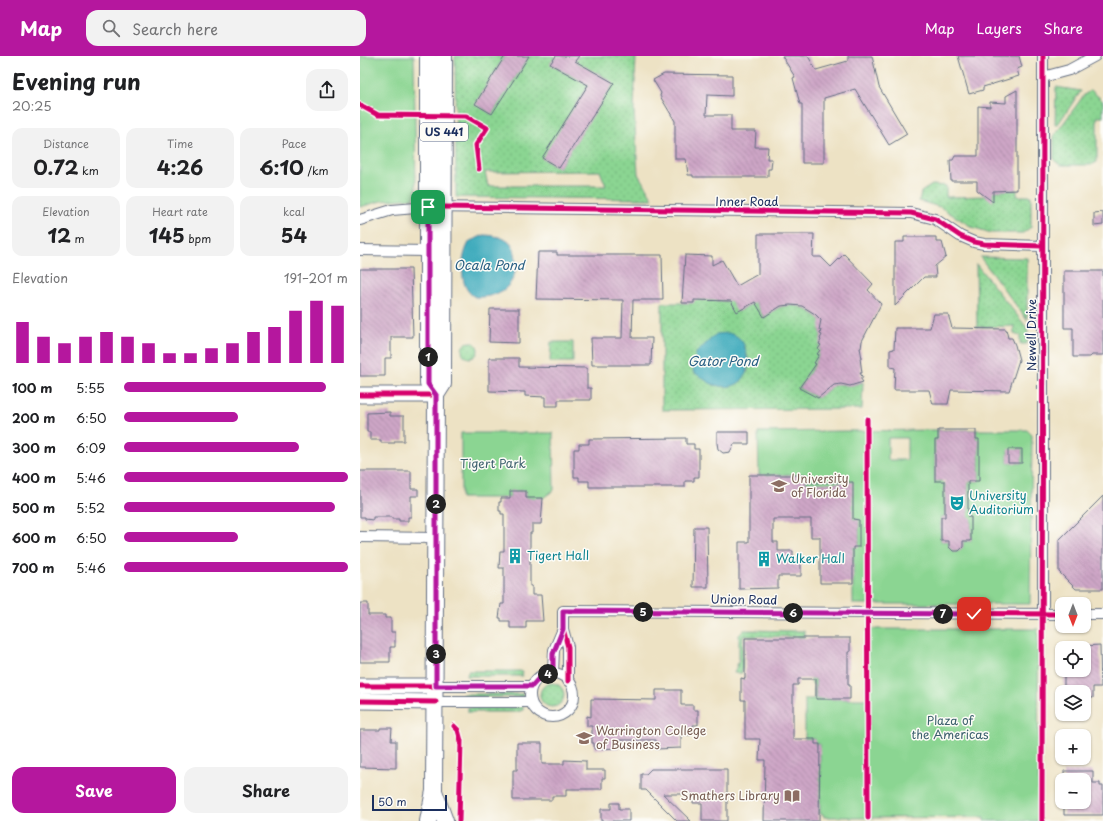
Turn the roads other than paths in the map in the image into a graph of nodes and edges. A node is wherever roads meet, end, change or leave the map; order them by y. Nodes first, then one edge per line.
1 (428, 56) edge
2 (444, 56) edge
3 (1043, 56) edge
4 (1095, 56) edge
5 (1044, 77) junction
6 (436, 207) junction
7 (360, 220) edge
8 (1042, 246) junction
9 (360, 250) edge
10 (428, 251) junction
11 (360, 395) edge
12 (436, 395) junction
13 (360, 538) edge
14 (436, 538) junction
15 (1043, 614) junction
16 (1055, 614) edge
17 (1091, 614) edge
18 (1103, 614) edge
19 (563, 629) junction
20 (553, 673) junction
21 (568, 681) junction
22 (360, 686) edge
23 (532, 686) junction
24 (436, 694) junction
25 (360, 701) edge
26 (531, 702) junction
27 (434, 791) junction
28 (428, 821) edge
29 (445, 821) edge

1 - 6 main road, US 441
2 - 6 main road, US 441
3 - 5 street, Newell Drive
4 - 5 street
5 - 8 street, Newell Drive
6 - 7 street, Inner Road
6 - 8 street, Inner Road
6 - 10 main road, US 441
6 - 12 main road, US 441
8 - 15 street, Newell Drive
9 - 10 street
10 - 12 main road, US 441
11 - 12 street
12 - 14 main road, US 441
13 - 14 street
14 - 24 main road, US 441
15 - 16 street, Union Road
15 - 19 street, Union Road
17 - 18 street
19 - 20 street, Union Road
19 - 21 street, Union Road
20 - 21 street
20 - 23 street
21 - 26 street, Union Road
22 - 24 street
23 - 24 street
23 - 26 street
24 - 25 street
24 - 26 street
24 - 27 main road, US 441
27 - 28 main road, US 441
27 - 29 main road, US 441

